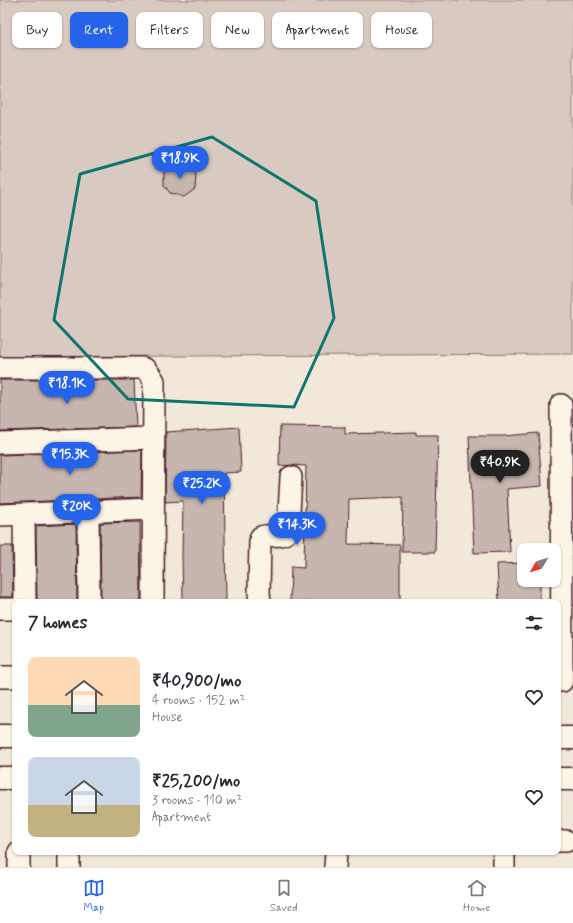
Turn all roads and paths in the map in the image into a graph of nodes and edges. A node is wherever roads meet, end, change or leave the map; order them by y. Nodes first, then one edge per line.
1 (0, 368) edge
2 (561, 405) dead end
3 (153, 438) junction
4 (0, 442) edge
5 (291, 476) dead end
6 (153, 509) junction
7 (88, 512) junction
8 (24, 514) junction
9 (0, 515) edge
10 (26, 599) edge
11 (89, 599) edge
12 (153, 599) edge
13 (260, 599) edge
14 (0, 609) edge
15 (12, 609) edge
16 (0, 677) edge
17 (12, 677) edge
18 (564, 681) edge
19 (0, 736) edge
20 (12, 736) edge
21 (561, 738) edge
22 (573, 738) edge
23 (0, 778) edge
24 (12, 778) edge
25 (561, 779) edge
26 (573, 779) edge
27 (19, 855) edge
28 (69, 855) edge
29 (336, 855) edge
30 (504, 855) edge
31 (19, 867) edge
32 (69, 867) edge
33 (335, 867) edge
34 (504, 867) edge

1 - 3 street
2 - 18 street
3 - 4 street
3 - 6 street
5 - 13 street
6 - 7 street
6 - 12 street
7 - 8 street
7 - 11 street
8 - 9 street
8 - 10 street
14 - 15 street
16 - 17 street
19 - 20 street
21 - 22 street
23 - 24 street
25 - 26 street
27 - 31 street
28 - 32 street
29 - 33 street
30 - 34 street

